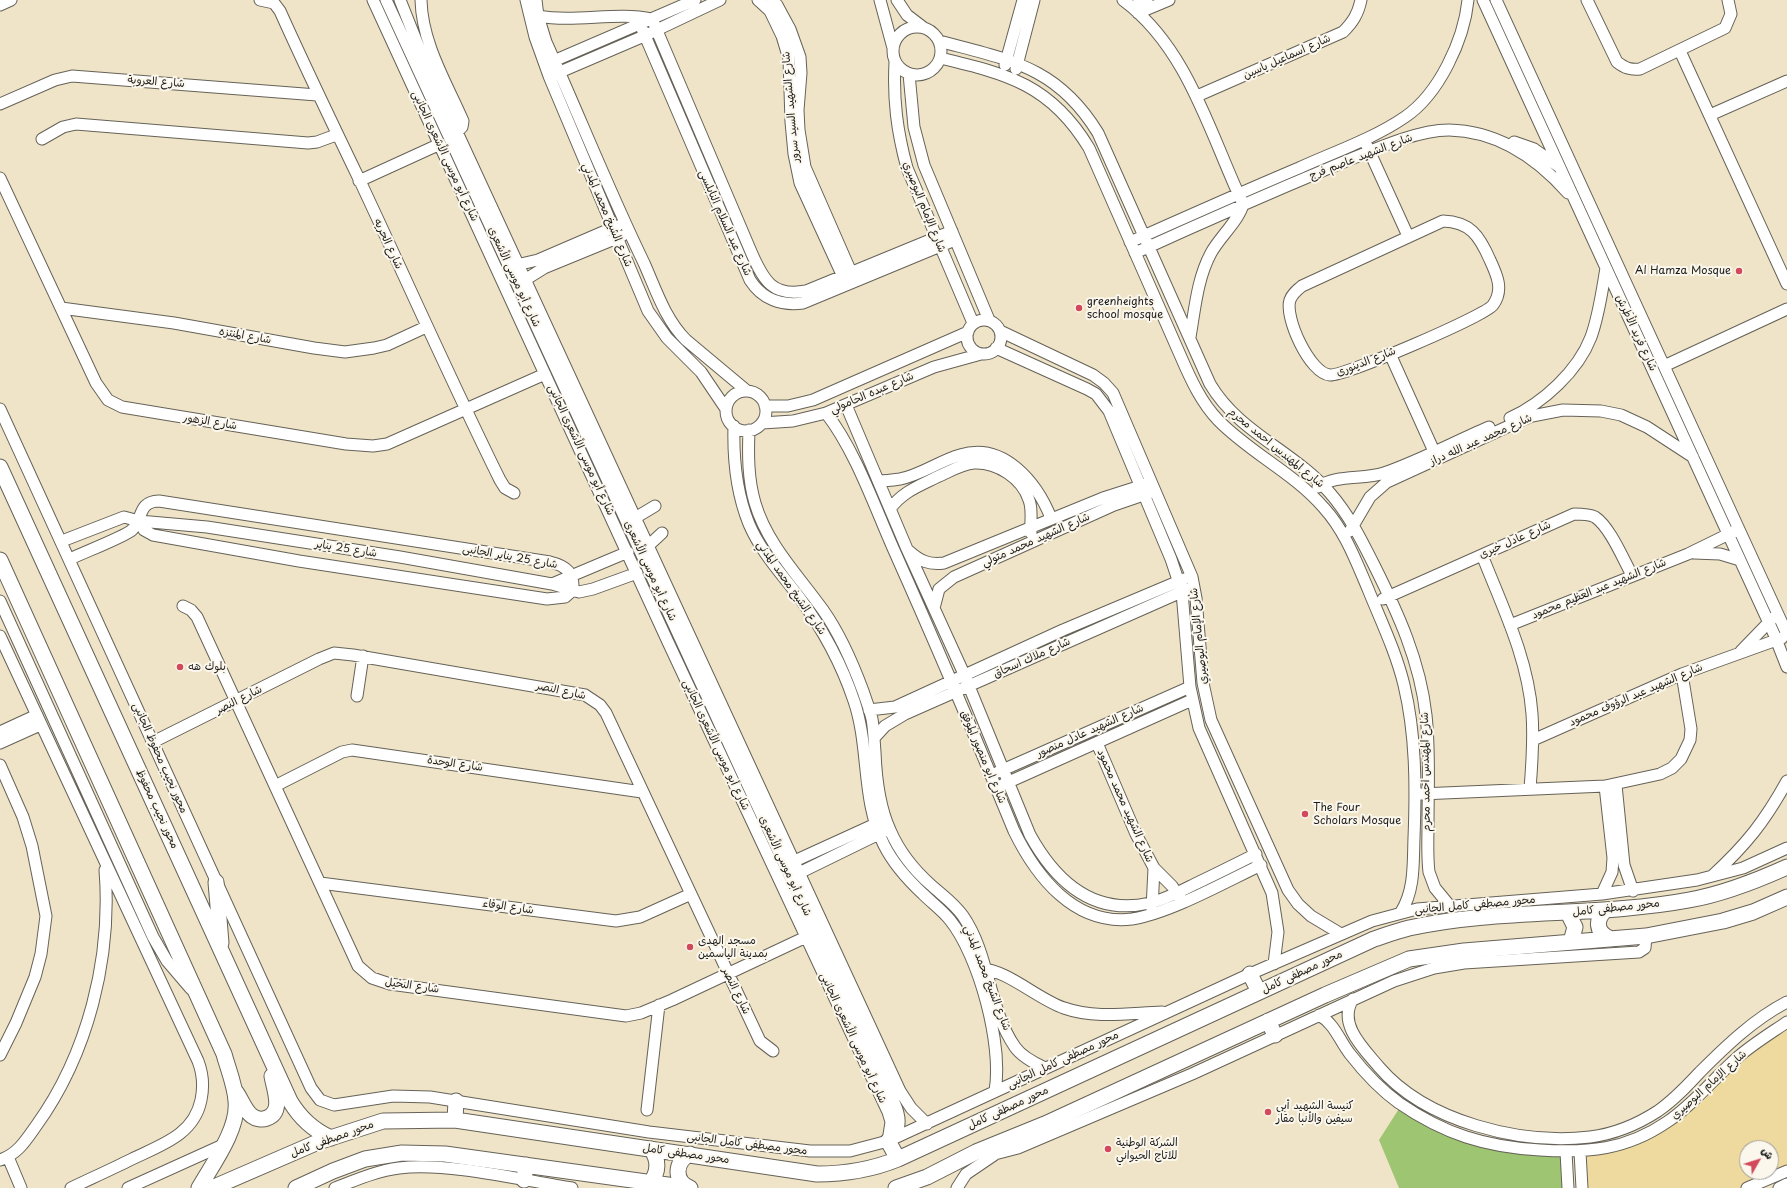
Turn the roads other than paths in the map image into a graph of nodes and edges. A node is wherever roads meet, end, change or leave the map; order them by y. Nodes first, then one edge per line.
1 (11, 0) edge
2 (260, 0) edge
3 (373, 0) edge
4 (386, 0) edge
5 (400, 0) edge
6 (421, 0) edge
7 (526, 0) edge
8 (536, 0) edge
9 (695, 0) edge
10 (720, 0) edge
11 (758, 0) edge
12 (772, 0) edge
13 (880, 0) edge
14 (896, 0) edge
15 (1023, 0) edge
16 (1034, 0) edge
17 (1147, 0) edge
18 (1169, 0) edge
19 (1361, 0) edge
20 (1468, 0) edge
21 (1483, 0) edge
22 (1496, 0) edge
23 (1587, 0) edge
24 (1728, 0) edge
25 (0, 5) edge
26 (1131, 6) edge
27 (538, 16) junction
28 (652, 19) junction
29 (640, 24) junction
30 (924, 28) junction
31 (658, 30) junction
32 (425, 32) junction
33 (644, 36) junction
34 (411, 41) junction
35 (939, 41) junction
36 (893, 48) junction
37 (1680, 51) junction
38 (940, 58) junction
39 (1007, 59) junction
40 (895, 62) junction
41 (550, 63) junction
42 (1019, 63) junction
43 (560, 72) junction
44 (909, 74) junction
45 (1001, 74) junction
46 (548, 76) junction
47 (1012, 78) junction
48 (1787, 81) edge
49 (317, 95) junction
50 (1197, 96) junction
51 (0, 104) edge
52 (1710, 115) junction
53 (457, 132) junction
54 (336, 135) junction
55 (42, 139) dead end
56 (1364, 139) junction
57 (1493, 139) junction
58 (440, 144) junction
59 (1370, 152) junction
60 (1571, 163) junction
61 (801, 168) junction
62 (1560, 168) junction
63 (0, 178) edge
64 (360, 181) junction
65 (1240, 199) junction
66 (1577, 204) junction
67 (627, 228) junction
68 (614, 234) junction
69 (953, 235) junction
70 (1145, 236) junction
71 (1408, 236) junction
72 (746, 238) junction
73 (938, 242) junction
74 (1130, 242) junction
75 (734, 244) junction
76 (1150, 246) junction
77 (1135, 253) junction
78 (514, 265) junction
79 (1606, 268) junction
80 (849, 279) junction
81 (521, 282) junction
82 (767, 282) junction
83 (1787, 284) edge
84 (758, 291) junction
85 (61, 308) junction
86 (1787, 309) edge
87 (1642, 318) junction
88 (989, 320) junction
89 (1631, 323) junction
90 (426, 327) junction
91 (971, 328) junction
92 (1000, 331) junction
93 (1190, 338) junction
94 (996, 348) junction
95 (981, 354) junction
96 (1390, 354) junction
97 (1664, 366) junction
98 (545, 374) junction
99 (747, 391) junction
100 (846, 405) junction
101 (765, 406) junction
102 (0, 409) edge
103 (726, 409) junction
104 (465, 410) junction
105 (826, 413) junction
106 (1519, 417) junction
107 (762, 423) junction
108 (734, 426) junction
109 (749, 430) junction
110 (599, 449) junction
111 (1436, 455) junction
112 (1693, 458) junction
113 (0, 467) edge
114 (1386, 477) junction
115 (879, 481) junction
116 (1322, 484) junction
117 (1154, 487) junction
118 (1142, 490) junction
119 (514, 493) dead end
120 (1310, 493) junction
121 (884, 495) junction
122 (872, 500) junction
123 (655, 506) dead end
124 (890, 509) junction
125 (635, 518) junction
126 (1051, 518) junction
127 (139, 521) junction
128 (1354, 526) junction
129 (1030, 528) junction
130 (1739, 529) junction
131 (662, 534) dead end
132 (1728, 534) junction
133 (1345, 537) junction
134 (402, 539) junction
135 (62, 541) junction
136 (1032, 541) junction
137 (302, 542) junction
138 (648, 546) junction
139 (907, 550) junction
140 (364, 552) junction
141 (628, 552) junction
142 (1688, 554) junction
143 (1482, 555) junction
144 (400, 558) junction
145 (70, 559) junction
146 (0, 560) edge
147 (1740, 560) junction
148 (299, 561) junction
149 (362, 569) junction
150 (637, 573) junction
151 (572, 575) junction
152 (1632, 575) junction
153 (1193, 582) junction
154 (552, 584) junction
155 (924, 586) junction
156 (1180, 587) junction
157 (573, 590) junction
158 (913, 592) junction
159 (1390, 597) junction
160 (0, 601) edge
161 (1374, 603) junction
162 (183, 606) dead end
163 (934, 608) junction
164 (1780, 618) junction
165 (1768, 621) junction
166 (1510, 625) junction
167 (1786, 632) edge
168 (0, 636) edge
169 (1777, 641) junction
170 (1740, 652) junction
171 (363, 656) junction
172 (1787, 667) edge
173 (964, 674) junction
174 (1682, 674) junction
175 (950, 680) junction
176 (969, 686) junction
177 (1190, 686) junction
178 (956, 692) junction
179 (357, 696) dead end
180 (1192, 700) junction
181 (236, 702) junction
182 (869, 710) junction
183 (38, 720) junction
184 (0, 732) edge
185 (874, 738) junction
186 (1533, 740) junction
187 (153, 742) junction
188 (0, 743) edge
189 (1097, 744) junction
190 (0, 765) edge
191 (1004, 769) junction
192 (991, 775) junction
193 (1787, 781) edge
194 (1009, 782) junction
195 (1616, 784) junction
196 (276, 786) junction
197 (1605, 786) junction
198 (996, 788) junction
199 (1530, 790) junction
200 (642, 792) junction
201 (1416, 794) junction
202 (1428, 794) junction
203 (887, 824) junction
204 (876, 830) junction
205 (1787, 848) edge
206 (1256, 854) junction
207 (104, 862) junction
208 (790, 864) junction
209 (1261, 865) junction
210 (1787, 867) edge
211 (1154, 868) junction
212 (795, 874) junction
213 (1280, 874) junction
214 (1710, 877) junction
215 (1268, 881) junction
216 (216, 882) junction
217 (320, 883) junction
218 (1633, 891) junction
219 (691, 894) junction
220 (1602, 894) junction
221 (1787, 896) edge
222 (1179, 897) junction
223 (1151, 903) junction
224 (1449, 905) junction
225 (1606, 910) junction
226 (1401, 912) junction
227 (1568, 913) junction
228 (1152, 914) junction
229 (1341, 934) junction
230 (1646, 936) junction
231 (806, 937) junction
232 (1609, 938) junction
233 (1571, 942) junction
234 (221, 950) junction
235 (1274, 964) junction
236 (981, 969) junction
237 (727, 973) junction
238 (1250, 974) junction
239 (1259, 992) junction
240 (197, 994) junction
241 (1352, 999) junction
242 (1787, 1002) edge
243 (659, 1005) junction
244 (1168, 1011) junction
245 (1319, 1015) junction
246 (1268, 1021) junction
247 (1787, 1022) edge
248 (1348, 1024) junction
249 (1336, 1031) junction
250 (1276, 1035) junction
251 (773, 1051) dead end
252 (267, 1052) junction
253 (0, 1055) edge
254 (1045, 1068) junction
255 (233, 1088) junction
256 (1685, 1088) junction
257 (995, 1092) junction
258 (1675, 1097) junction
259 (1697, 1097) junction
260 (456, 1101) junction
261 (324, 1103) joint
262 (1686, 1107) junction
263 (647, 1110) dead end
264 (455, 1120) junction
265 (927, 1124) junction
266 (331, 1138) junction
267 (888, 1142) junction
268 (223, 1145) junction
269 (651, 1149) junction
270 (976, 1152) junction
271 (1566, 1152) junction
272 (1580, 1152) junction
273 (690, 1154) junction
274 (994, 1155) junction
275 (4, 1158) edge
276 (898, 1159) junction
277 (956, 1162) junction
278 (526, 1165) junction
279 (1787, 1171) edge
280 (524, 1180) junction
281 (650, 1183) junction
282 (1787, 1184) edge
283 (908, 1186) edge
284 (21, 1188) edge
285 (71, 1188) edge
286 (128, 1188) edge
287 (199, 1188) edge
288 (212, 1188) edge
289 (296, 1188) edge
290 (335, 1188) edge
291 (572, 1188) edge
292 (690, 1188) edge
293 (956, 1188) edge
294 (1568, 1188) edge
295 (1582, 1188) edge
296 (1747, 1188) edge
297 (1779, 1188) edge

1 - 25 street
2 - 49 street, شارع الحريه
3 - 58 street, شارع أبو موسى الأشعرى الجانبى
4 - 34 street, شارع أبو موسى الأشعرى
5 - 34 street, شارع أبو موسى الأشعرى
6 - 32 street
7 - 41 street, شارع الشيخ محمد المدني
8 - 27 street, شارع الشيخ محمد المدني
9 - 28 street
10 - 31 street
11 - 61 street, شارع الشهيد السيد سرور
12 - 61 street, شارع الشهيد السيد سرور
13 - 36 street
14 - 30 street
15 - 39 street
16 - 42 street
17 - 26 street
18 - 26 street
19 - 50 street, شارع اسماعيل ياسين
20 - 56 street, شارع الشهيد عاصم فرج
21 - 62 street, شارع فريد الأطرش
22 - 60 street, شارع فريد الأطرش
23 - 37 street
24 - 37 street
26 - 50 street
27 - 28 street
27 - 41 street, شارع الشيخ محمد المدني
28 - 29 street
28 - 31 street, شارع عبد السلام النابلسى
29 - 33 street, شارع عبد السلام النابلسى
29 - 41 street
30 - 35 street
30 - 36 street
31 - 33 street
31 - 72 street, شارع عبد السلام النابلسى
32 - 34 street
32 - 53 street
33 - 43 street
33 - 75 street, شارع عبد السلام النابلسى
34 - 53 street, شارع أبو موسى الأشعرى
34 - 78 street, شارع أبو موسى الأشعرى
35 - 38 street
35 - 39 street, شارع المهندس احمد محرم
36 - 40 street
37 - 52 street
38 - 44 street
38 - 45 street, شارع المهندس احمد محرم
39 - 42 street, شارع المهندس احمد محرم
39 - 45 street
40 - 44 street
40 - 73 street, شارع الإمام البوصيري
41 - 43 street, شارع الشيخ محمد المدني
41 - 46 street, شارع الشيخ محمد المدني
42 - 47 street
42 - 70 street, شارع المهندس احمد محرم
43 - 46 street
43 - 67 street, شارع الشيخ محمد المدني
44 - 69 street, شارع الإمام البوصيري
45 - 47 street, شارع المهندس احمد محرم
46 - 68 street, شارع الشيخ محمد المدني
47 - 74 street, شارع المهندس احمد محرم
48 - 52 street
49 - 51 street, شارع العروبة
49 - 54 street, شارع الحريه
50 - 65 street
52 - 83 street
53 - 78 street, شارع أبو موسى الأشعرى
54 - 55 street
54 - 64 street, شارع الحريه
56 - 59 street
56 - 65 street, شارع الشهيد عاصم فرج
57 - 59 street, شارع الشهيد عاصم فرج
57 - 62 street
57 - 66 street, شارع الشهيد عاصم فرج
58 - 64 street
58 - 98 street, شارع أبو موسى الأشعرى الجانبى
59 - 65 street, شارع الشهيد عاصم فرج
59 - 71 street
60 - 62 street
60 - 87 street, شارع فريد الأطرش
61 - 80 street, شارع الشهيد السيد سرور
62 - 66 street, شارع فريد الأطرش
63 - 85 street, شارع الزهور
64 - 90 street, شارع الحريه
65 - 70 street, شارع الشهيد عاصم فرج
65 - 76 street, شارع الشهيد عاصم فرج
65 - 93 street
66 - 79 street, شارع فريد الأطرش
67 - 68 street
67 - 99 street, شارع الشيخ محمد المدني
68 - 78 street
68 - 81 street
68 - 103 street, شارع الشيخ محمد المدني
69 - 73 street, شارع عبد السلام النابلسى
69 - 88 street, شارع الإمام البوصيري
70 - 74 street, شارع الشهيد عاصم فرج
70 - 76 street, شارع المهندس احمد محرم
71 - 96 street, شارع الدينورى
71 - 96 street, شارع الدينورى
72 - 75 street
72 - 82 street, شارع عبد السلام النابلسى
73 - 80 street, شارع عبد السلام النابلسى
73 - 91 street, شارع الإمام البوصيري
74 - 77 street, شارع المهندس احمد محرم
75 - 84 street, شارع عبد السلام النابلسى
76 - 77 street, شارع الشهيد عاصم فرج
76 - 93 street, شارع المهندس احمد محرم
77 - 120 street, شارع المهندس احمد محرم
78 - 81 street, شارع أبو موسى الأشعرى
79 - 89 street, شارع فريد الأطرش
79 - 106 street, شارع محمد عبد الله دراز
80 - 82 street, شارع عبد السلام النابلسى
80 - 84 street, شارع عبد السلام النابلسى
81 - 110 street, شارع أبو موسى الأشعرى
82 - 84 street
85 - 90 street, شارع المنتزه
85 - 104 street, شارع الزهور
86 - 97 street
87 - 89 street
87 - 97 street, شارع فريد الأطرش
88 - 91 street
88 - 92 street
89 - 112 street, شارع فريد الأطرش
90 - 104 street, شارع الحريه
91 - 95 street
91 - 101 street, شارع عبده الحامولي
92 - 94 street
92 - 117 street, شارع الإمام البوصيري
93 - 116 street, شارع المهندس احمد محرم
94 - 95 street
94 - 118 street, شارع الإمام البوصيري
95 - 100 street, شارع عبده الحامولي
96 - 111 street
97 - 130 street, شارع فريد الأطرش
98 - 104 street, شارع الزهور
98 - 141 street, شارع أبو موسى الأشعرى الجانبى
99 - 101 street
99 - 103 street
100 - 105 street, شارع عبده الحامولي
100 - 115 street, شارع ابو منصور الموفق
101 - 107 street
102 - 135 street, محور نجيب محفوظ الجانبى
103 - 108 street
104 - 119 street, شارع الحريه
105 - 107 street, شارع عبده الحامولي
105 - 122 street, شارع ابو منصور الموفق
106 - 111 street, شارع محمد عبد الله دراز
106 - 112 street, شارع محمد عبد الله دراز
107 - 109 street
108 - 109 street
108 - 204 street, شارع الشيخ محمد المدني
109 - 182 street, شارع الشيخ محمد المدني
110 - 125 street, شارع أبو موسى الأشعرى
110 - 208 street, شارع أبو موسى الأشعرى
111 - 114 street, شارع محمد عبد الله دراز
112 - 132 street, شارع فريد الأطرش
113 - 234 main road, محور نجيب محفوظ
114 - 116 street, شارع محمد عبد الله دراز
114 - 128 street, شارع محمد عبد الله دراز
115 - 121 street, شارع ابو منصور الموفق
115 - 126 street
116 - 120 street
116 - 128 street, شارع المهندس احمد محرم
117 - 118 street
117 - 153 street, شارع الإمام البوصيري
118 - 126 street, شارع الشهيد محمد متولي
118 - 136 street, شارع الشهيد محمد متولي
118 - 156 street, شارع الإمام البوصيري
120 - 133 street, شارع المهندس احمد محرم
121 - 122 street
121 - 124 street, شارع ابو منصور الموفق
122 - 158 street, شارع ابو منصور الموفق
123 - 125 street
124 - 129 street
124 - 139 street, شارع ابو منصور الموفق
125 - 138 street, شارع أبو موسى الأشعرى
126 - 129 street, شارع الشهيد محمد متولي
127 - 134 street, شارع 25 يناير الجانبى
127 - 135 street, شارع 25 يناير
127 - 137 street, شارع 25 يناير
127 - 145 street
127 - 148 street
128 - 133 street, شارع محمد عبد الله دراز
128 - 159 street, شارع المهندس احمد محرم
129 - 136 street
129 - 139 street, شارع الشهيد محمد متولي
130 - 132 street, شارع الشهيد عبد العظيم محمود
130 - 164 street, شارع فريد الأطرش
131 - 138 street
132 - 142 street, شارع الشهيد عبد العظيم محمود
132 - 147 street, شارع فريد الأطرش
133 - 161 street, شارع المهندس احمد محرم
134 - 144 street
134 - 151 street, شارع 25 يناير الجانبى
135 - 145 street, محور نجيب محفوظ الجانبى
136 - 163 street, شارع الشهيد محمد متولي
137 - 140 street, شارع 25 يناير
137 - 148 street
138 - 208 street, شارع أبو موسى الأشعرى
139 - 155 street, شارع ابو منصور الموفق
140 - 144 street, شارع 25 يناير
140 - 149 street
141 - 150 street, شارع أبو موسى الأشعرى الجانبى
141 - 151 street
142 - 147 street, شارع الشهيد عبد العظيم محمود
142 - 152 street, شارع الشهيد عبد العظيم محمود
143 - 152 street, شارع عادل خيرى
143 - 159 street, شارع عادل خيرى
143 - 166 street
144 - 154 street, شارع 25 يناير
145 - 187 street, محور نجيب محفوظ الجانبى
146 - 240 main road
147 - 165 street, شارع فريد الأطرش
148 - 149 street
149 - 157 street
150 - 157 street, شارع 25 يناير
150 - 231 street, شارع أبو موسى الأشعرى الجانبى
151 - 154 street
151 - 157 street, شارع 25 يناير الجانبى
152 - 166 street, شارع الشهيد عبد العظيم محمود
153 - 156 street, شارع ملاك اسحاق
153 - 213 street, شارع الإمام البوصيري
154 - 157 street, شارع 25 يناير
155 - 158 street
155 - 163 street, شارع ابو منصور الموفق
156 - 173 street, شارع ملاك اسحاق
156 - 176 street, شارع ملاك اسحاق
156 - 177 street, شارع الإمام البوصيري
158 - 175 street, شارع ابو منصور الموفق
159 - 161 street, شارع عادل خيرى
159 - 202 street, شارع المهندس احمد محرم
160 - 240 street
161 - 201 street, شارع المهندس احمد محرم
162 - 181 street, شارع النخيل
163 - 173 street, شارع ابو منصور الموفق
164 - 165 street
164 - 167 street, شارع فريد الأطرش
165 - 169 street, شارع فريد الأطرش
165 - 170 street, شارع الشهيد عبد الرؤوف محمود
166 - 186 street
167 - 169 street
168 - 183 street
169 - 170 street, شارع الشهيد عبد الرؤوف محمود
169 - 172 street, شارع فريد الأطرش
170 - 174 street, شارع الشهيد عبد الرؤوف محمود
171 - 179 street
171 - 181 street, شارع النصر
171 - 200 street, شارع النصر
173 - 175 street, شارع ملاك اسحاق
173 - 176 street, شارع ابو منصور الموفق
174 - 186 street, شارع الشهيد عبد الرؤوف محمود
174 - 195 street
175 - 178 street, شارع ابو منصور الموفق
175 - 182 street, شارع ملاك اسحاق
176 - 178 street, شارع ملاك اسحاق
176 - 191 street, شارع ابو منصور الموفق
177 - 180 street, شارع الإمام البوصيري
177 - 191 street, شارع الشهيد عادل منصور
178 - 185 street, شارع ملاك اسحاق
178 - 192 street, شارع ابو منصور الموفق
180 - 189 street, شارع الشهيد عادل منصور
180 - 206 street, شارع الإمام البوصيري
181 - 187 street, شارع النصر
181 - 196 street, شارع النخيل
182 - 185 street, شارع الشيخ محمد المدني
183 - 184 street
183 - 188 street
183 - 207 street
185 - 203 street, شارع الشيخ محمد المدني
186 - 199 street
187 - 216 street, محور نجيب محفوظ الجانبى
189 - 194 street, شارع الشهيد عادل منصور
189 - 211 street, شارع الشهيد محمد محمود
190 - 253 street
191 - 192 street, شارع الشهيد عادل منصور
191 - 194 street, شارع ابو منصور الموفق
192 - 198 street, شارع ابو منصور الموفق
193 - 214 street
194 - 198 street, شارع الشهيد عادل منصور
194 - 223 street, شارع ابو منصور الموفق
195 - 197 street
195 - 218 street
196 - 200 street, شارع الوحدة
196 - 217 street, شارع النخيل
197 - 199 street
197 - 220 street
198 - 228 street, شارع ابو منصور الموفق
199 - 202 street
200 - 219 street, شارع النصر
201 - 202 street
201 - 226 street, شارع المهندس احمد محرم
202 - 224 street, شارع المهندس احمد محرم
203 - 204 street
203 - 236 street, شارع الشيخ محمد المدني
204 - 208 street
204 - 212 street
204 - 236 street, شارع الشيخ محمد المدني
205 - 214 street, محور مصطفى كامل الجانبى
206 - 209 street, شارع الإمام البوصيري
206 - 222 street, شارع ابو منصور الموفق
207 - 275 street
207 - 285 street
208 - 212 street, شارع أبو موسى الأشعرى
209 - 215 street, شارع الإمام البوصيري
209 - 222 street, شارع ابو منصور الموفق
210 - 225 main road, محور مصطفى كامل
211 - 222 street, شارع الشهيد محمد محمود
211 - 223 street, شارع الشهيد محمد محمود
212 - 265 street, شارع أبو موسى الأشعرى
212 - 267 street, شارع أبو موسى الأشعرى
213 - 215 street
213 - 229 street, شارع الإمام البوصيري
214 - 218 street, محور مصطفى كامل الجانبى
215 - 235 street, شارع الإمام البوصيري
216 - 234 main road
216 - 261 street, محور نجيب محفوظ الجانبى
217 - 219 street, شارع الوفاء
217 - 243 street, شارع النخيل
218 - 220 street, محور مصطفى كامل الجانبى
219 - 237 street, شارع النصر
220 - 224 street, محور مصطفى كامل الجانبى
221 - 230 main road
222 - 223 street, شارع ابو منصور الموفق
222 - 228 street, شارع ابو منصور الموفق
223 - 228 street, شارع الشهيد محمد محمود
224 - 226 street, محور مصطفى كامل الجانبى
225 - 227 main road, محور مصطفى كامل
225 - 232 main road
226 - 229 street, محور مصطفى كامل الجانبى
227 - 233 main road
227 - 239 main road, محور مصطفى كامل
229 - 235 street, محور مصطفى كامل الجانبى
230 - 232 main road
230 - 241 street
231 - 237 street, شارع النخيل
231 - 267 street, شارع أبو موسى الأشعرى الجانبى
232 - 233 main road
233 - 246 main road
234 - 252 main road, محور نجيب محفوظ
235 - 238 street, محور مصطفى كامل الجانبى
236 - 244 street
236 - 254 street, شارع الشيخ محمد المدني
236 - 257 street, شارع الشيخ محمد المدني
237 - 243 street, شارع النخيل
237 - 251 street, شارع النصر
238 - 239 main road
238 - 244 street, محور مصطفى كامل الجانبى
239 - 276 main road, محور مصطفى كامل
240 - 255 main road
241 - 245 street
241 - 248 street
242 - 256 street, شارع الإمام البوصيري
243 - 263 street
244 - 254 street, محور مصطفى كامل الجانبى
245 - 249 street, شارع الإمام البوصيري
245 - 250 street
246 - 250 main road
246 - 270 main road
247 - 259 street, شارع الإمام البوصيري
248 - 249 street
248 - 258 street, شارع الإمام البوصيري
249 - 271 street, شارع الإمام البوصيري
250 - 274 street
252 - 255 main road
252 - 266 main road, محور نجيب محفوظ
254 - 257 street, محور مصطفى كامل الجانبى
255 - 268 main road
256 - 258 street, شارع الإمام البوصيري
256 - 259 street
257 - 265 street, محور مصطفى كامل الجانبى
258 - 262 street
259 - 262 street, شارع الإمام البوصيري
260 - 261 street, محور مصطفى كامل الجانبى
260 - 264 main road
260 - 267 street, محور مصطفى كامل الجانبى
262 - 272 street, شارع الإمام البوصيري
264 - 266 main road, محور مصطفى كامل
264 - 269 main road, محور مصطفى كامل
265 - 267 street, محور مصطفى كامل الجانبى
266 - 288 main road, محور مصطفى كامل
267 - 276 main road
268 - 286 street
268 - 287 main road
269 - 273 main road, محور مصطفى كامل
269 - 281 main road
270 - 274 street
270 - 277 main road
271 - 272 street, شارع الإمام البوصيري
271 - 294 street
272 - 295 street
273 - 276 main road, محور مصطفى كامل
273 - 292 main road
274 - 293 street
275 - 284 street
277 - 283 main road
277 - 293 street
278 - 280 main road
278 - 281 main road
278 - 289 main road
279 - 296 street
280 - 290 street
280 - 291 street
281 - 292 main road
282 - 297 street

